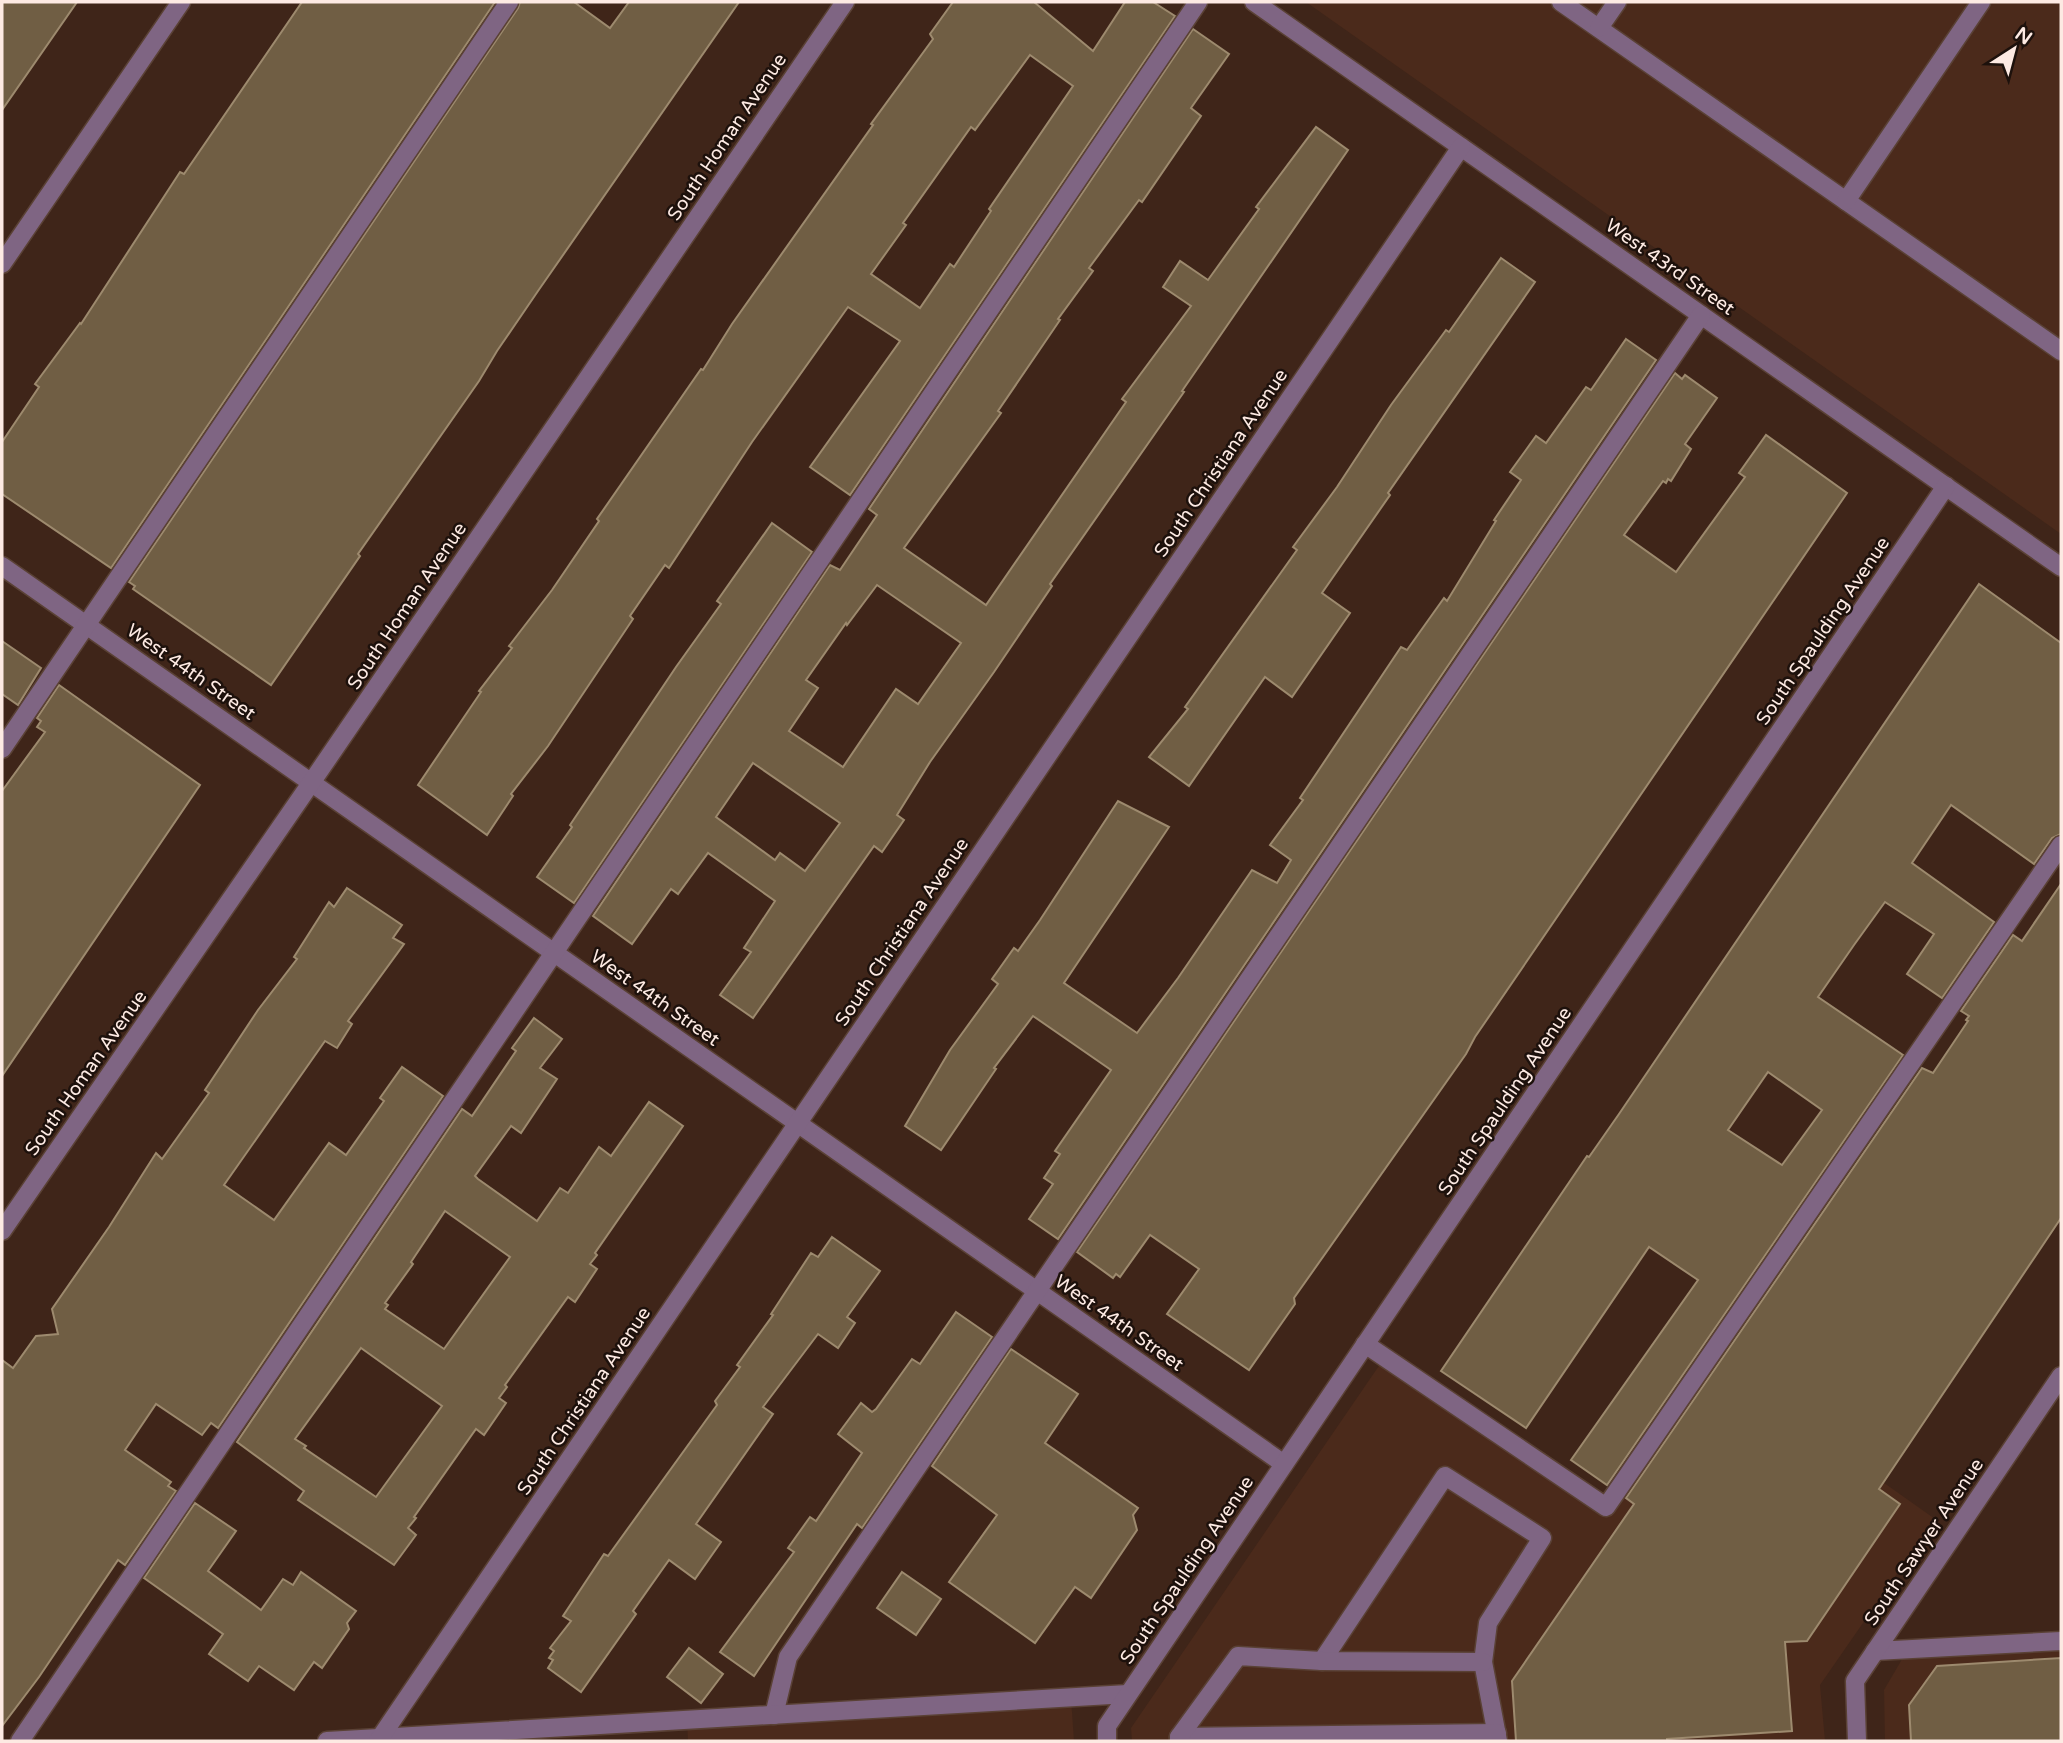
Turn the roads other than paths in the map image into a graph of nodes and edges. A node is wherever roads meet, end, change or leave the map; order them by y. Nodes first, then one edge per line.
1 (181, 2) edge
2 (509, 2) edge
3 (845, 2) edge
4 (1198, 2) edge
5 (1254, 2) edge
6 (1561, 2) edge
7 (1617, 2) edge
8 (1981, 2) edge
9 (1599, 28) junction
10 (1461, 147) junction
11 (1846, 201) junction
12 (2, 264) edge
13 (1701, 315) junction
14 (2061, 351) edge
15 (1946, 486) junction
16 (2, 566) edge
17 (2061, 567) edge
18 (86, 625) junction
19 (2, 749) edge
20 (312, 783) junction
21 (2061, 845) edge
22 (554, 953) junction
23 (797, 1123) junction
24 (2, 1231) edge
25 (1038, 1292) junction
26 (1365, 1344) junction
27 (2061, 1376) edge
28 (1284, 1464) junction
29 (2061, 1641) edge
30 (1875, 1651) junction
31 (1322, 1661) junction
32 (1483, 1662) junction
33 (1129, 1694) junction
34 (774, 1715) junction
35 (1498, 1737) edge
36 (1179, 1739) edge
37 (379, 1740) edge
38 (20, 1741) edge
39 (327, 1741) edge
40 (1107, 1741) edge
41 (1857, 1741) edge

1 - 12 street
2 - 18 street
3 - 20 street, South Homan Avenue
4 - 22 street
5 - 10 street, West 43rd Street
6 - 9 street
7 - 9 street
8 - 11 street
9 - 11 street
10 - 13 street, West 43rd Street
10 - 23 street, South Christiana Avenue
11 - 14 street
13 - 15 street, West 43rd Street
13 - 25 street
15 - 17 street, West 43rd Street
15 - 26 street, South Spaulding Avenue
16 - 18 street, West 44th Street
18 - 19 street
18 - 20 street, West 44th Street
20 - 22 street, West 44th Street
20 - 24 street, South Homan Avenue
21 - 26 street
22 - 23 street, West 44th Street
22 - 38 street
23 - 25 street, West 44th Street
23 - 37 street, South Christiana Avenue
25 - 28 street, West 44th Street
25 - 34 street
26 - 28 street, South Spaulding Avenue
27 - 30 street, South Sawyer Avenue
28 - 33 street, South Spaulding Avenue
29 - 30 street
30 - 41 street, South Sawyer Avenue
31 - 32 street
31 - 32 street
31 - 36 street
32 - 35 street
33 - 34 street
33 - 40 street, South Spaulding Avenue
34 - 37 street
35 - 36 street
37 - 39 street

